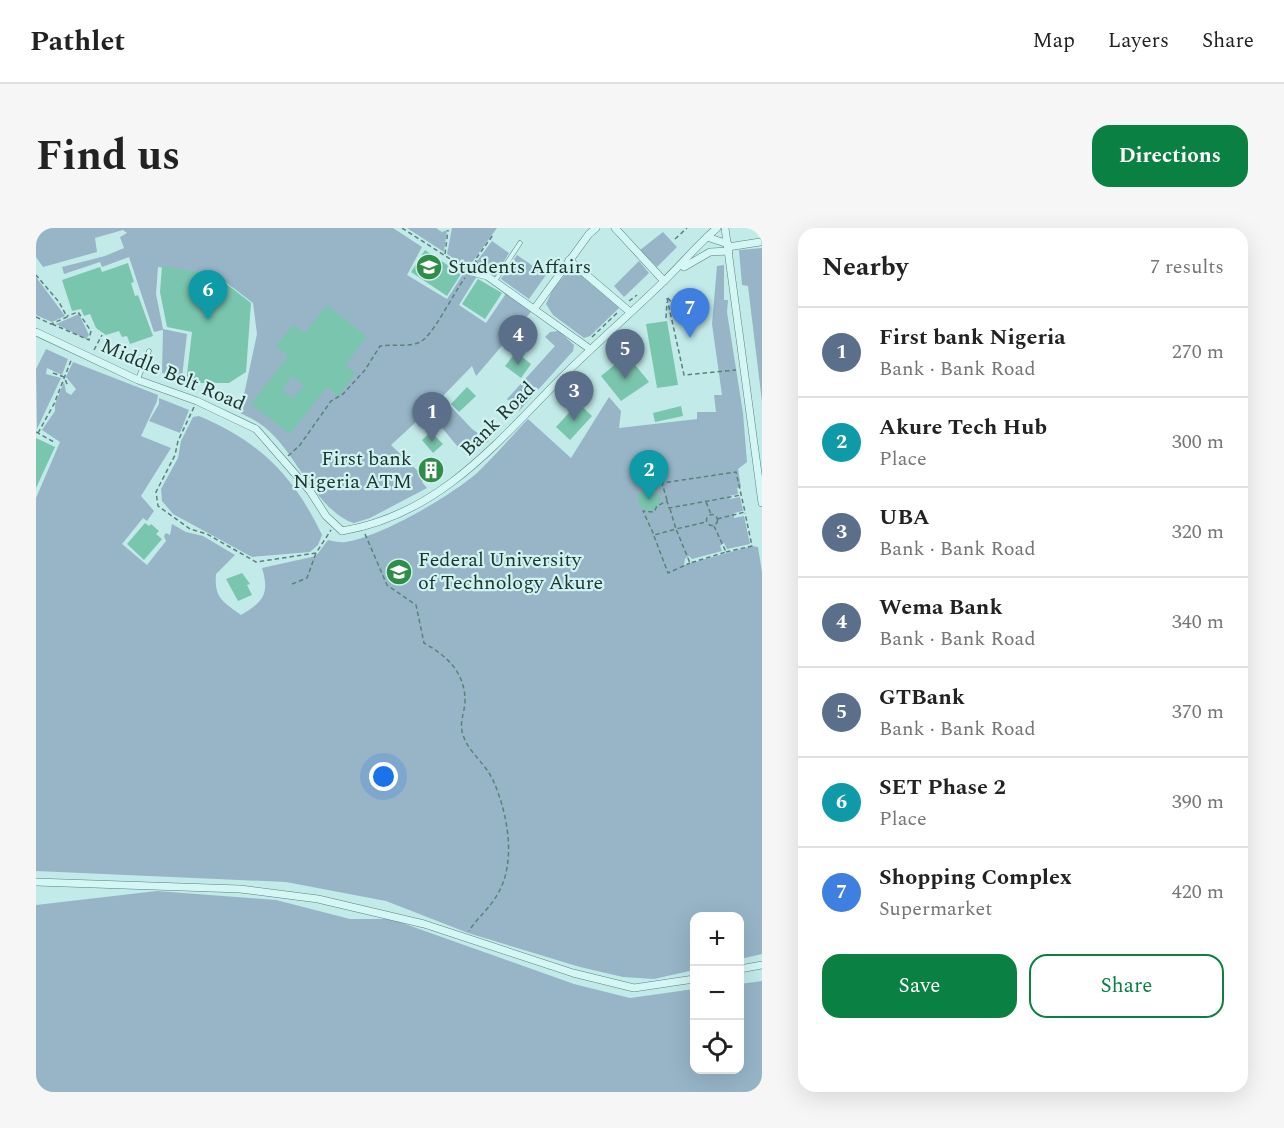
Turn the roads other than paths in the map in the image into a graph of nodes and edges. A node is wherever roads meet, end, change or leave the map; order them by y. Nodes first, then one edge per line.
1 (581, 228) edge
2 (596, 228) edge
3 (615, 228) edge
4 (717, 228) edge
5 (725, 228) edge
6 (589, 234) junction
7 (707, 237) junction
8 (760, 242) dead end
9 (520, 243) dead end
10 (728, 247) junction
11 (569, 260) junction
12 (470, 272) road end
13 (495, 281) junction
14 (664, 281) junction
15 (535, 308) junction
16 (630, 312) junction
17 (36, 332) edge
18 (587, 347) junction
19 (149, 351) dead end
20 (138, 380) junction
21 (762, 503) edge
22 (333, 525) joint
23 (36, 882) edge
24 (762, 965) edge
25 (744, 968) edge
26 (690, 980) edge

1 - 6 street
2 - 6 street
3 - 14 street
4 - 7 street, Bank Road
5 - 10 street
6 - 11 street
7 - 10 street
7 - 14 street, Bank Road
8 - 10 street, Bank Road
9 - 13 lane
10 - 14 street, Bank Road
10 - 21 street
11 - 15 street
11 - 16 street
12 - 13 street
13 - 15 street
14 - 16 street, Bank Road
15 - 18 street
16 - 18 street, Bank Road
17 - 20 street, Middle Belt Road
18 - 22 street, Bank Road
19 - 20 lane
20 - 22 street, Middle Belt Road
23 - 26 street
24 - 25 street

